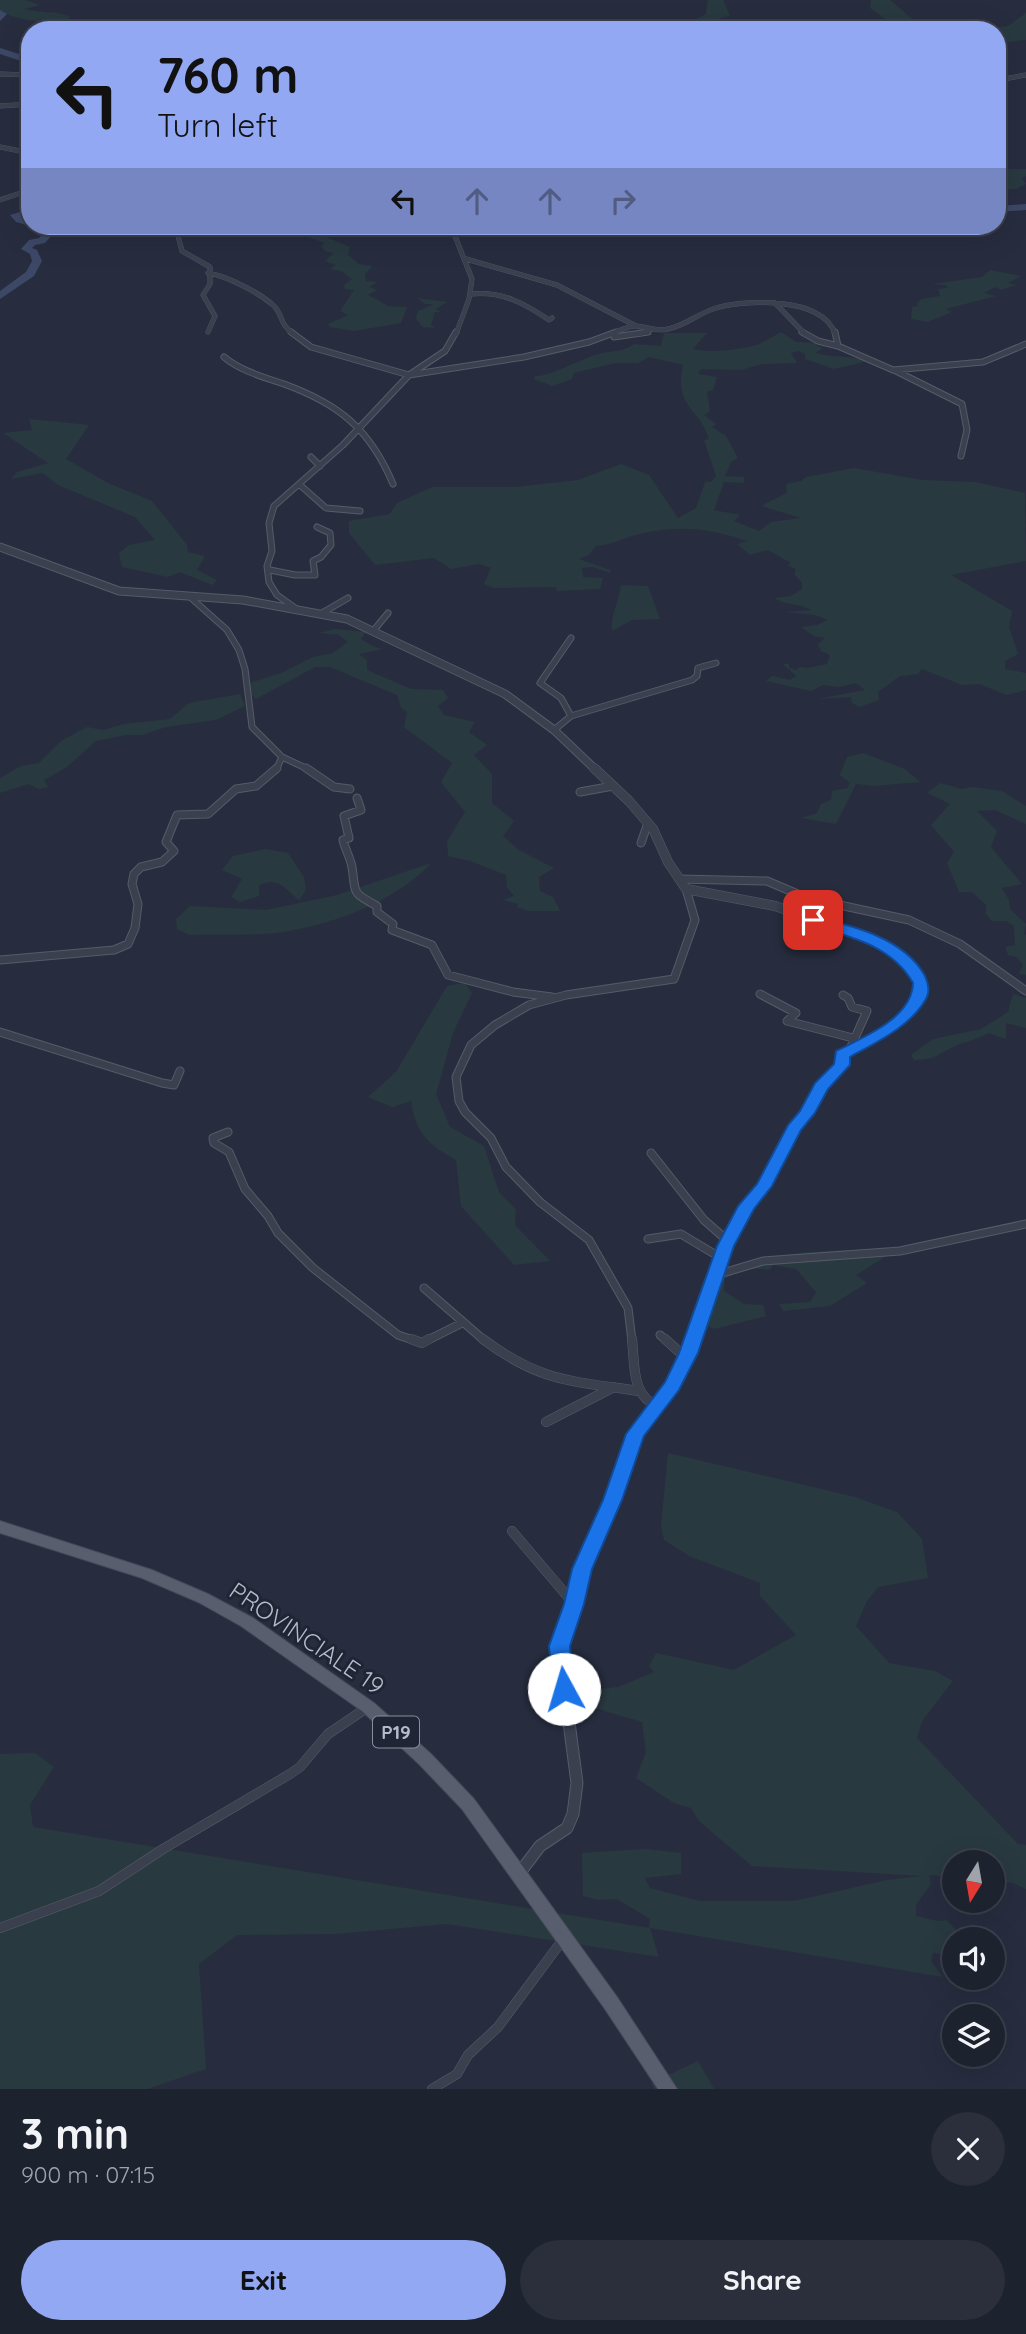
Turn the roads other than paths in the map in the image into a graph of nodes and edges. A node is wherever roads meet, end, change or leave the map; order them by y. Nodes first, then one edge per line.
1 (0, 74) edge
2 (21, 75) edge
3 (1026, 75) edge
4 (1006, 79) edge
5 (21, 105) edge
6 (0, 106) edge
7 (0, 147) edge
8 (20, 151) dead end
9 (21, 193) edge
10 (0, 200) edge
11 (179, 235) edge
12 (454, 235) edge
13 (466, 259) junction
14 (208, 273) junction
15 (471, 294) junction
16 (775, 303) junction
17 (552, 318) dead end
18 (634, 325) junction
19 (659, 331) junction
20 (208, 332) dead end
21 (601, 338) junction
22 (1026, 344) edge
23 (838, 346) junction
24 (224, 357) dead end
25 (893, 370) junction
26 (409, 375) junction
27 (359, 426) junction
28 (961, 456) dead end
29 (311, 457) dead end
30 (320, 466) junction
31 (393, 484) dead end
32 (300, 485) junction
33 (360, 511) dead end
34 (317, 527) dead end
35 (0, 547) edge
36 (270, 570) junction
37 (190, 597) junction
38 (348, 598) dead end
39 (298, 610) junction
40 (322, 613) junction
41 (388, 613) dead end
42 (374, 630) junction
43 (571, 638) dead end
44 (716, 663) dead end
45 (571, 716) junction
46 (554, 730) junction
47 (282, 757) junction
48 (614, 786) junction
49 (350, 789) dead end
50 (580, 792) dead end
51 (357, 798) dead end
52 (648, 823) junction
53 (641, 843) dead end
54 (679, 879) junction
55 (686, 889) junction
56 (0, 960) edge
57 (1026, 991) edge
58 (760, 994) dead end
59 (843, 995) dead end
60 (556, 998) junction
61 (0, 1032) edge
62 (853, 1038) junction
63 (849, 1051) junction
64 (180, 1071) dead end
65 (228, 1132) dead end
66 (651, 1153) dead end
67 (1026, 1223) edge
68 (648, 1239) dead end
69 (729, 1242) junction
70 (721, 1258) junction
71 (716, 1275) junction
72 (424, 1287) dead end
73 (462, 1323) junction
74 (660, 1335) dead end
75 (686, 1358) junction
76 (615, 1387) junction
77 (638, 1391) junction
78 (658, 1406) junction
79 (546, 1422) dead end
80 (0, 1527) edge
81 (512, 1531) dead end
82 (574, 1604) junction
83 (368, 1707) junction
84 (518, 1875) junction
85 (0, 1928) edge
86 (564, 1937) junction
87 (432, 2089) edge
88 (668, 2089) edge

1 - 2 street
3 - 4 street
5 - 6 street
7 - 8 street
9 - 10 street
11 - 14 street
12 - 13 street
13 - 15 street
13 - 18 street
14 - 20 street
14 - 26 street
15 - 17 street
15 - 26 street
16 - 19 street
16 - 23 street
16 - 23 street
18 - 19 street
18 - 21 street
19 - 21 street
21 - 26 street
22 - 25 street
23 - 25 street
24 - 27 street
25 - 28 street
26 - 27 street
27 - 30 street
27 - 31 street
29 - 30 street
30 - 32 street
32 - 33 street
32 - 36 street
34 - 36 street
35 - 37 street
36 - 39 street
37 - 39 street
37 - 47 street
38 - 40 street
39 - 40 street
40 - 42 street
41 - 42 street
42 - 46 street
43 - 45 street
44 - 45 street
45 - 46 street
46 - 48 street
47 - 49 street
47 - 56 street
48 - 50 street
48 - 52 street
51 - 60 street
52 - 53 street
52 - 54 street
54 - 55 street
54 - 57 street
55 - 60 street
55 - 63 street
58 - 62 street
59 - 62 street
60 - 77 street
61 - 64 street
62 - 63 street
63 - 69 street
65 - 73 street
66 - 69 street
67 - 71 street
68 - 70 street
69 - 70 street
70 - 71 street
71 - 75 street
72 - 73 street
73 - 76 street
74 - 75 street
75 - 78 street
76 - 77 street
76 - 79 street
77 - 78 street
78 - 82 street
80 - 83 main road, PROVINCIALE 19 / P19
81 - 82 street
82 - 84 street
83 - 84 main road, PROVINCIALE 19 / P19
83 - 85 street
84 - 86 main road, PROVINCIALE 19 / P19
86 - 87 street
86 - 88 main road, PROVINCIALE 19 / P19

